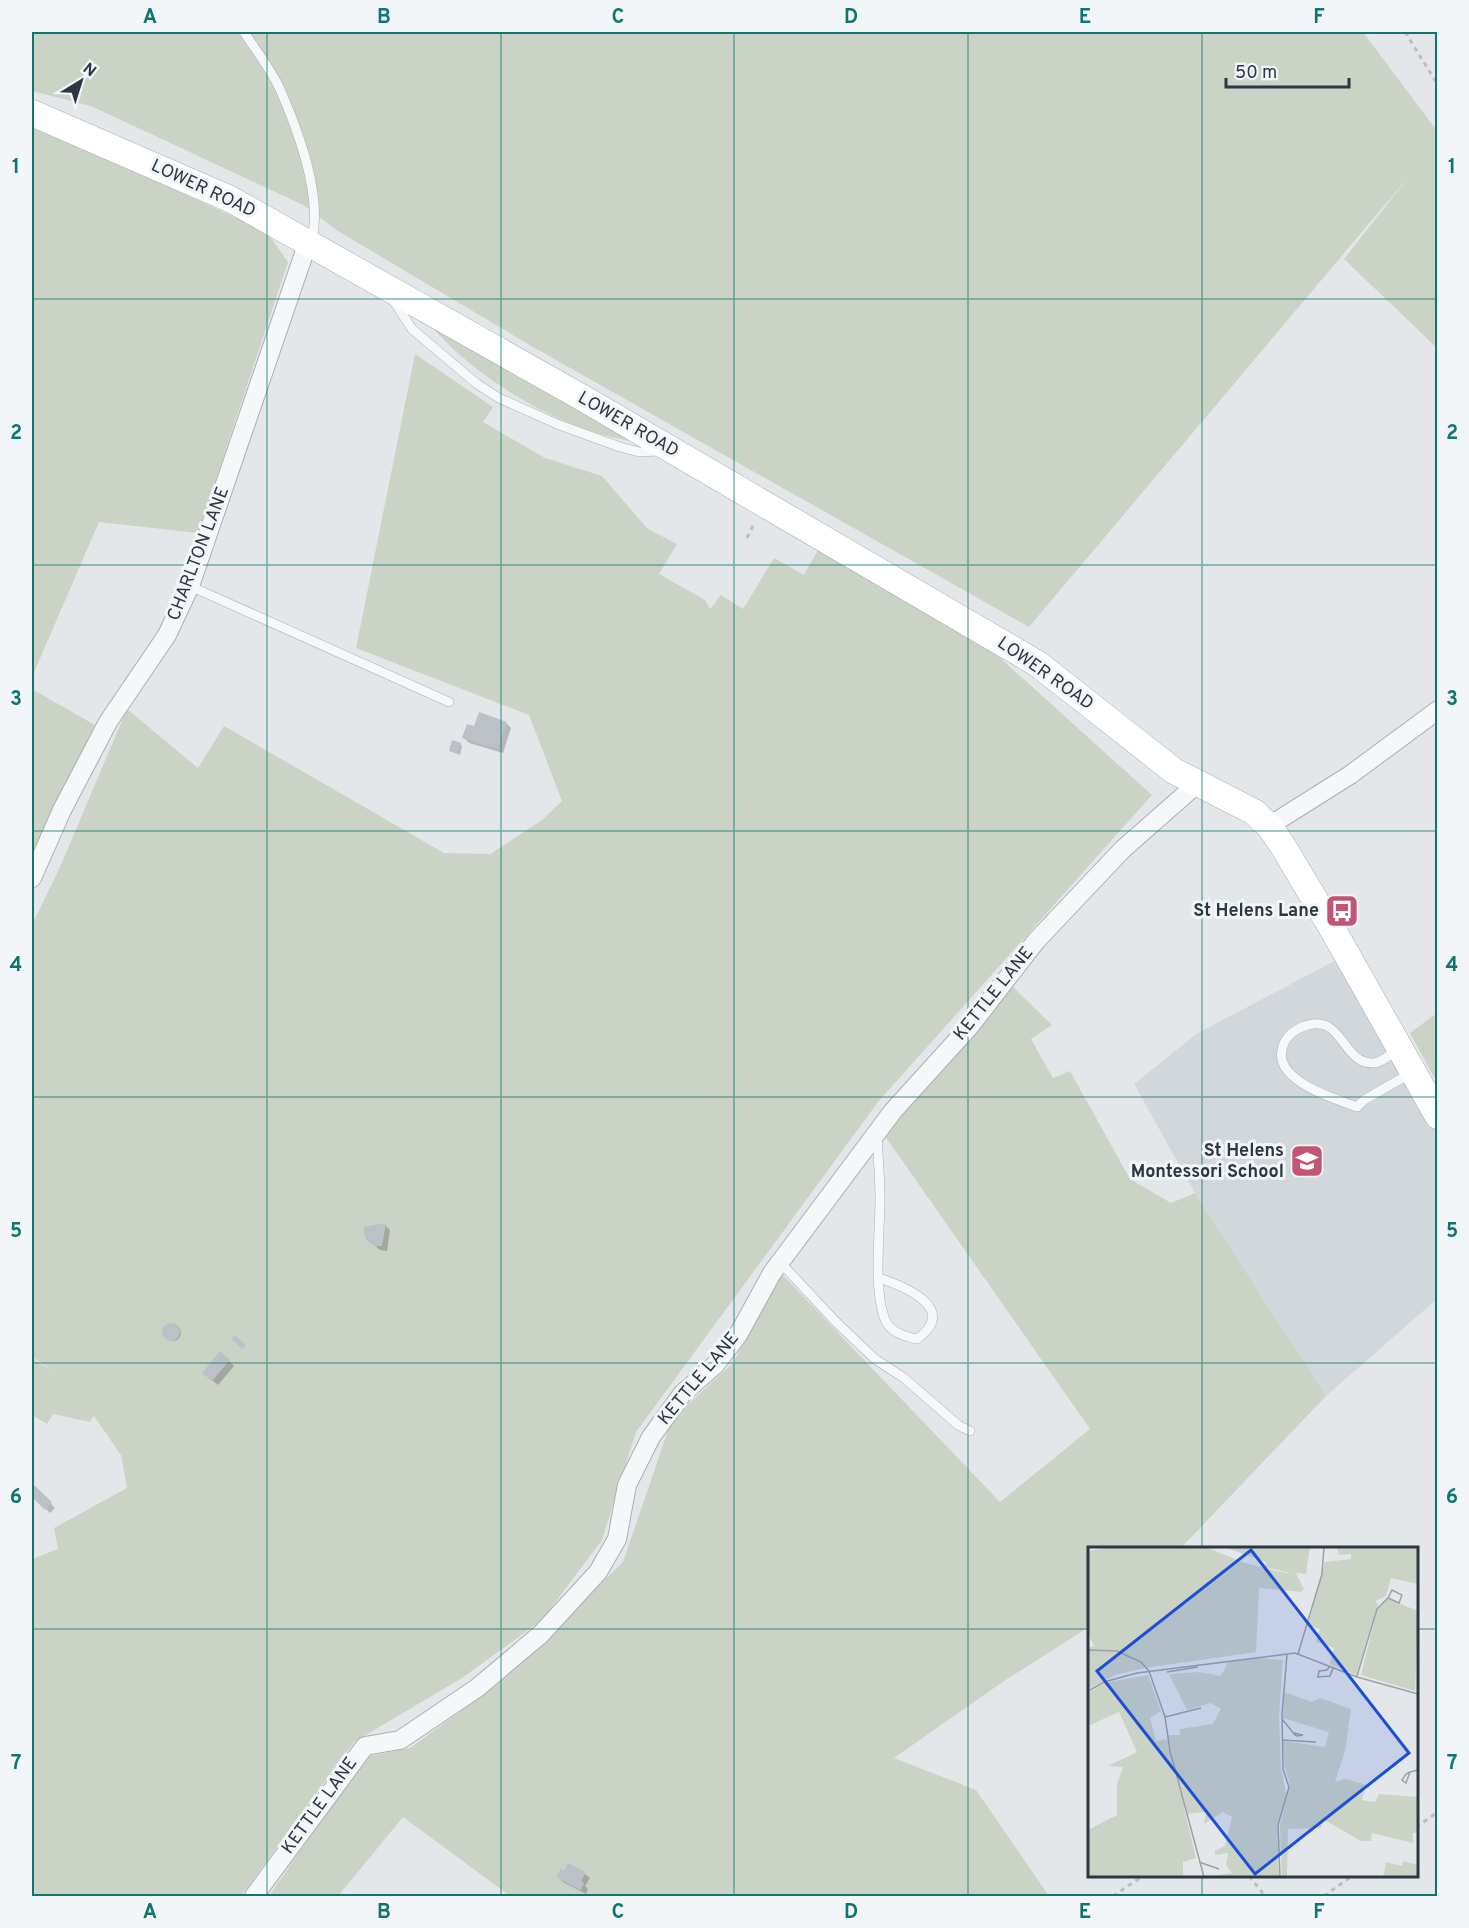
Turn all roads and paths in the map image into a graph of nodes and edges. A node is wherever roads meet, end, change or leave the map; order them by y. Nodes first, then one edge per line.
1 (244, 32) edge
2 (1406, 32) edge
3 (1437, 85) edge
4 (32, 113) edge
5 (310, 243) junction
6 (384, 285) junction
7 (671, 450) junction
8 (190, 586) junction
9 (449, 702) dead end
10 (1437, 710) edge
11 (1197, 784) junction
12 (1269, 826) junction
13 (32, 878) edge
14 (1400, 1048) junction
15 (1413, 1072) junction
16 (1437, 1116) edge
17 (877, 1133) junction
18 (780, 1262) junction
19 (879, 1278) junction
20 (970, 1431) dead end
21 (1437, 1812) edge
22 (1418, 1826) edge
23 (1140, 1877) edge
24 (1251, 1877) edge
25 (1349, 1877) edge
26 (254, 1896) edge
27 (1113, 1896) edge
28 (1265, 1896) edge
29 (1323, 1896) edge

1 - 5 lane
2 - 3 path
4 - 5 main road, LOWER ROAD
5 - 6 main road, LOWER ROAD
5 - 8 street, CHARLTON LANE
6 - 7 main road, LOWER ROAD
6 - 7 lane
7 - 11 main road, LOWER ROAD
8 - 9 lane
8 - 13 street, CHARLTON LANE
10 - 12 street
11 - 12 main road, LOWER ROAD
11 - 17 street, KETTLE LANE
12 - 14 main road, LOWER ROAD
14 - 15 main road, LOWER ROAD
14 - 15 lane
15 - 16 main road, LOWER ROAD
17 - 18 street, KETTLE LANE
17 - 19 lane
18 - 20 lane
18 - 26 street, KETTLE LANE
19 - 19 lane
21 - 22 path
23 - 27 path
24 - 28 path
25 - 29 path

